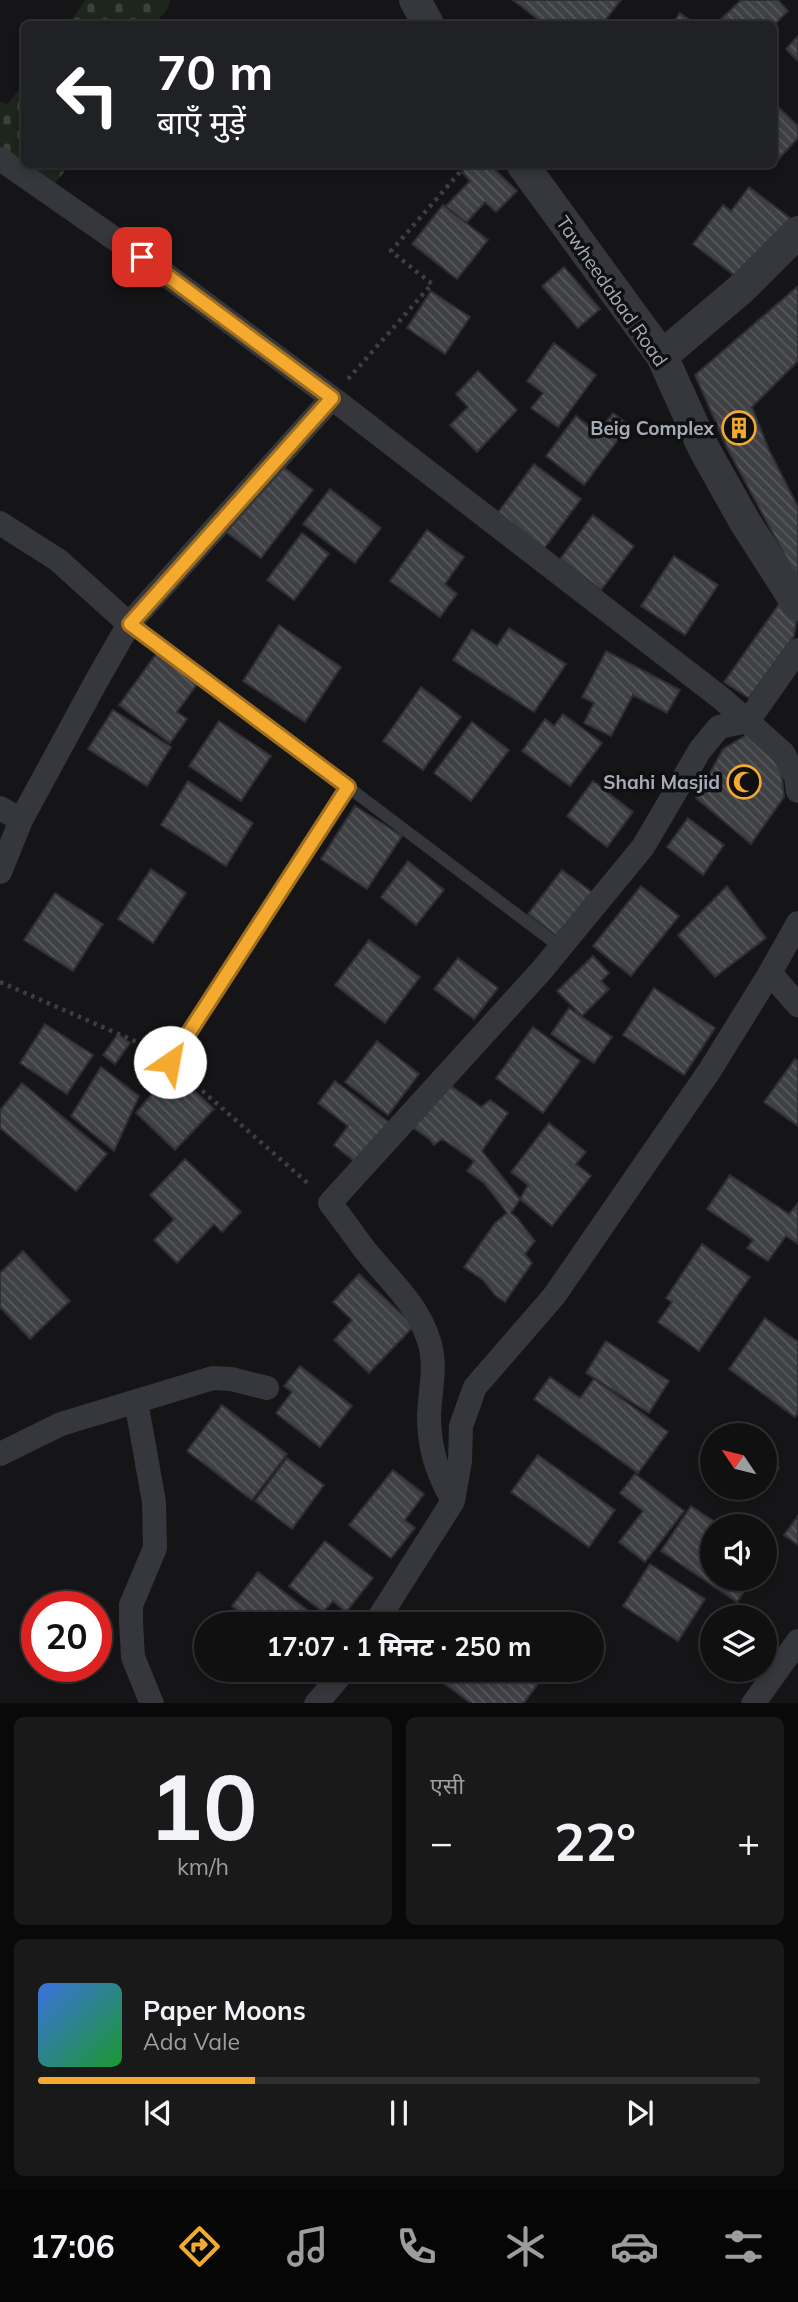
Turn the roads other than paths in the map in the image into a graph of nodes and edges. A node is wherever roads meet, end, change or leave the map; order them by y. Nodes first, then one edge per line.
1 (415, 0) edge
2 (426, 21) edge
3 (0, 159) edge
4 (525, 168) edge
5 (798, 232) edge
6 (662, 356) junction
7 (332, 398) junction
8 (0, 523) edge
9 (798, 605) edge
10 (130, 624) junction
11 (798, 650) edge
12 (748, 721) junction
13 (348, 787) junction
14 (798, 792) edge
15 (10, 814) edge
16 (0, 872) edge
17 (798, 923) edge
18 (560, 947) junction
19 (770, 973) junction
20 (798, 1005) edge
21 (170, 1062) dead end
22 (267, 1388) dead end
23 (136, 1401) junction
24 (0, 1454) edge
25 (453, 1501) junction
26 (383, 1612) edge
27 (798, 1641) edge
28 (334, 1682) edge
29 (152, 1703) edge
30 (316, 1703) edge
31 (753, 1703) edge

1 - 2 street
3 - 7 street
4 - 6 street, Tawheedabad Road
5 - 6 street
6 - 9 street, Tawheedabad Road
7 - 10 street
7 - 12 street
8 - 10 street
10 - 13 lane
10 - 15 street
11 - 12 street
12 - 14 street
12 - 18 street
13 - 18 lane
13 - 21 lane
15 - 16 street
17 - 19 street
18 - 25 street
19 - 20 street
19 - 25 street
22 - 23 street
23 - 24 street
23 - 29 street
25 - 26 street
27 - 31 street
28 - 30 street

